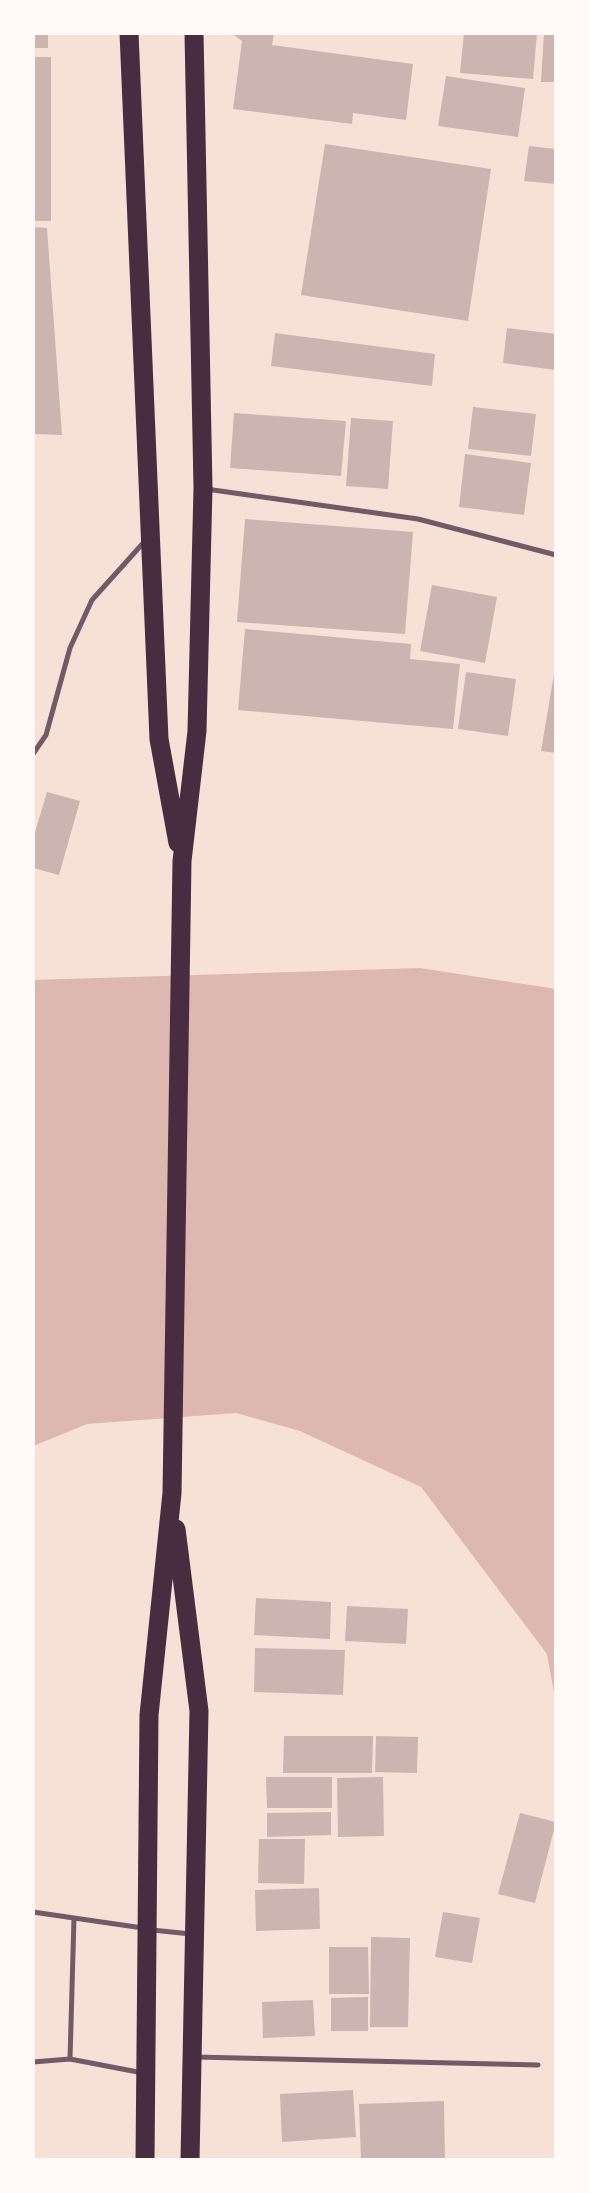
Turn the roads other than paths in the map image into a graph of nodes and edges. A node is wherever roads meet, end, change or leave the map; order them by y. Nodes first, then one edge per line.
1 (129, 33) edge
2 (194, 33) edge
3 (203, 488) junction
4 (150, 536) junction
5 (556, 555) edge
6 (33, 754) edge
7 (182, 861) junction
8 (172, 1493) junction
9 (33, 1912) edge
10 (74, 1918) junction
11 (147, 1929) junction
12 (194, 1935) junction
13 (192, 2057) junction
14 (70, 2059) junction
15 (33, 2062) edge
16 (538, 2064) dead end
17 (146, 2073) junction
18 (145, 2160) edge
19 (190, 2160) edge

1 - 4 highway
2 - 3 highway
3 - 5 lane
3 - 7 highway
4 - 6 lane
4 - 7 highway
7 - 8 highway
8 - 11 highway
8 - 12 highway
9 - 10 lane
10 - 11 lane
10 - 14 lane
11 - 12 lane
11 - 17 highway
12 - 13 highway
13 - 16 lane
13 - 19 highway
14 - 15 lane
14 - 17 lane
17 - 18 highway

